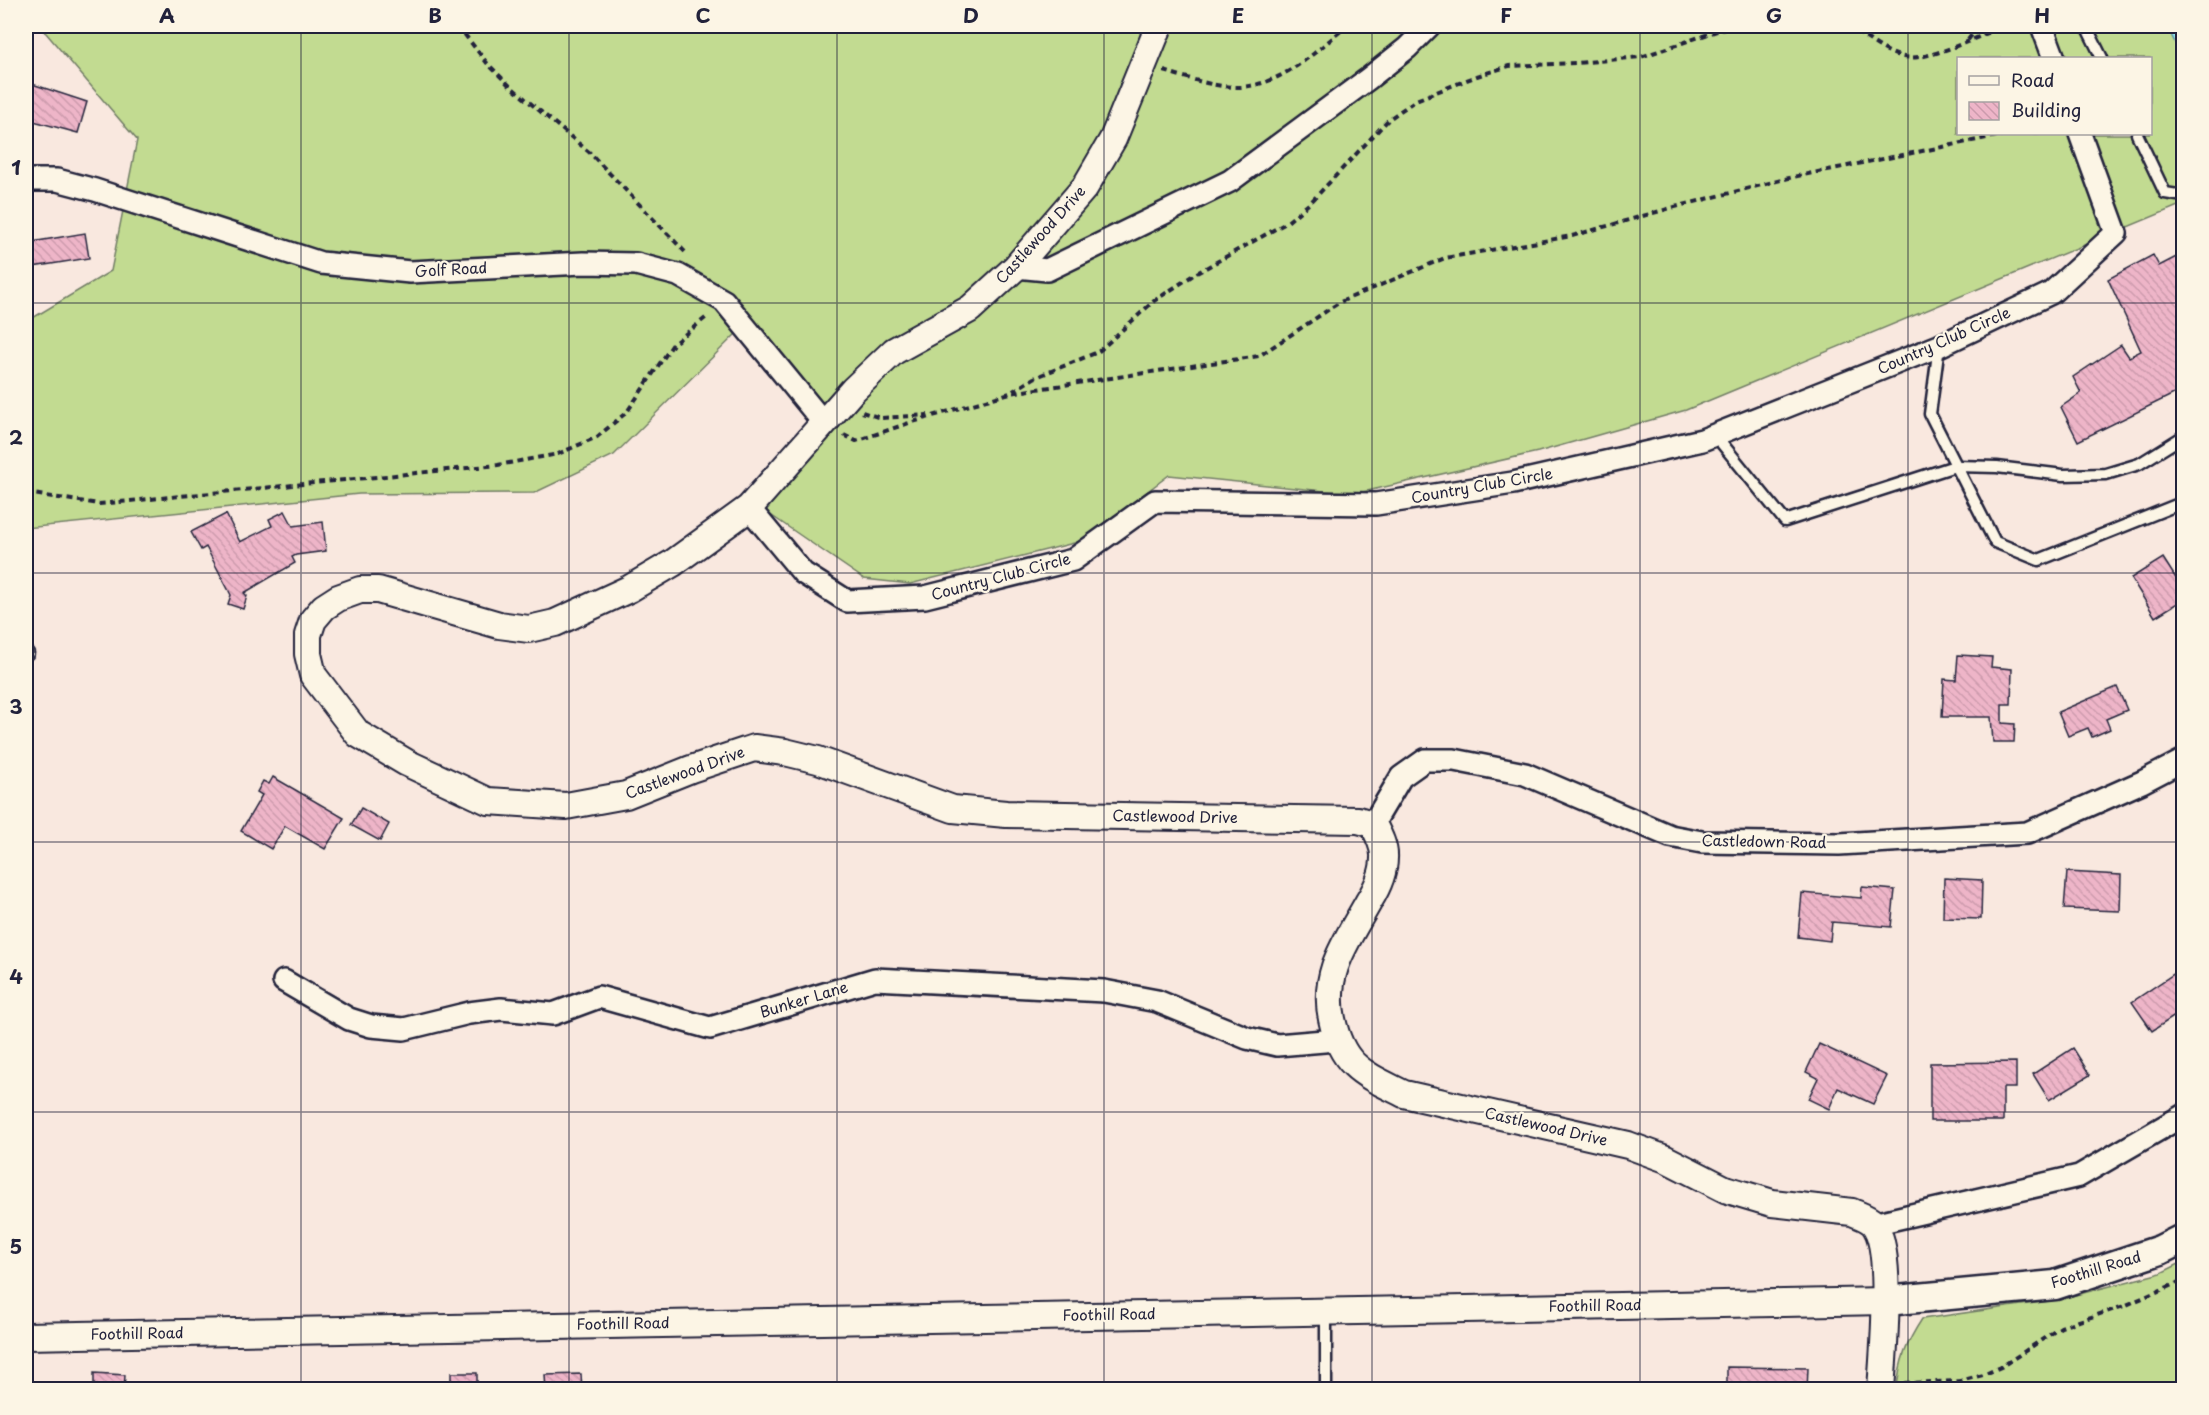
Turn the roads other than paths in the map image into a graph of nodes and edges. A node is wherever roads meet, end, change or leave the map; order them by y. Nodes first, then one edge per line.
1 (1159, 26) edge
2 (1429, 26) edge
3 (2042, 26) edge
4 (2086, 26) edge
5 (2054, 57) edge
6 (2102, 57) edge
7 (2080, 135) edge
8 (2137, 135) edge
9 (26, 180) edge
10 (2184, 196) edge
11 (1016, 267) junction
12 (1939, 346) junction
13 (828, 423) junction
14 (1715, 435) junction
15 (2184, 436) edge
16 (1955, 466) junction
17 (2184, 502) edge
18 (749, 508) junction
19 (2184, 760) edge
20 (1373, 824) junction
21 (284, 981) dead end
22 (1336, 1040) junction
23 (2184, 1114) edge
24 (1873, 1224) junction
25 (2184, 1238) edge
26 (1887, 1301) junction
27 (1326, 1311) junction
28 (26, 1336) edge
29 (1881, 1387) edge
30 (1326, 1389) edge

1 - 11 street, Castlewood Drive
2 - 11 street
3 - 5 street
4 - 6 lane
7 - 12 street, Country Club Circle
8 - 10 lane
9 - 13 street, Golf Road
11 - 13 street, Castlewood Drive
12 - 14 street, Country Club Circle
12 - 16 lane
13 - 18 street, Castlewood Drive
14 - 16 lane
14 - 18 street, Country Club Circle
15 - 16 lane
16 - 17 lane
18 - 20 street, Castlewood Drive
19 - 20 street, Castledown Road
20 - 22 street, Castlewood Drive
21 - 22 street, Bunker Lane
22 - 24 street, Castlewood Drive
23 - 24 street
24 - 26 street
25 - 26 main road, Foothill Road
26 - 27 street, Foothill Road
26 - 29 street
27 - 28 street, Foothill Road
27 - 30 lane

